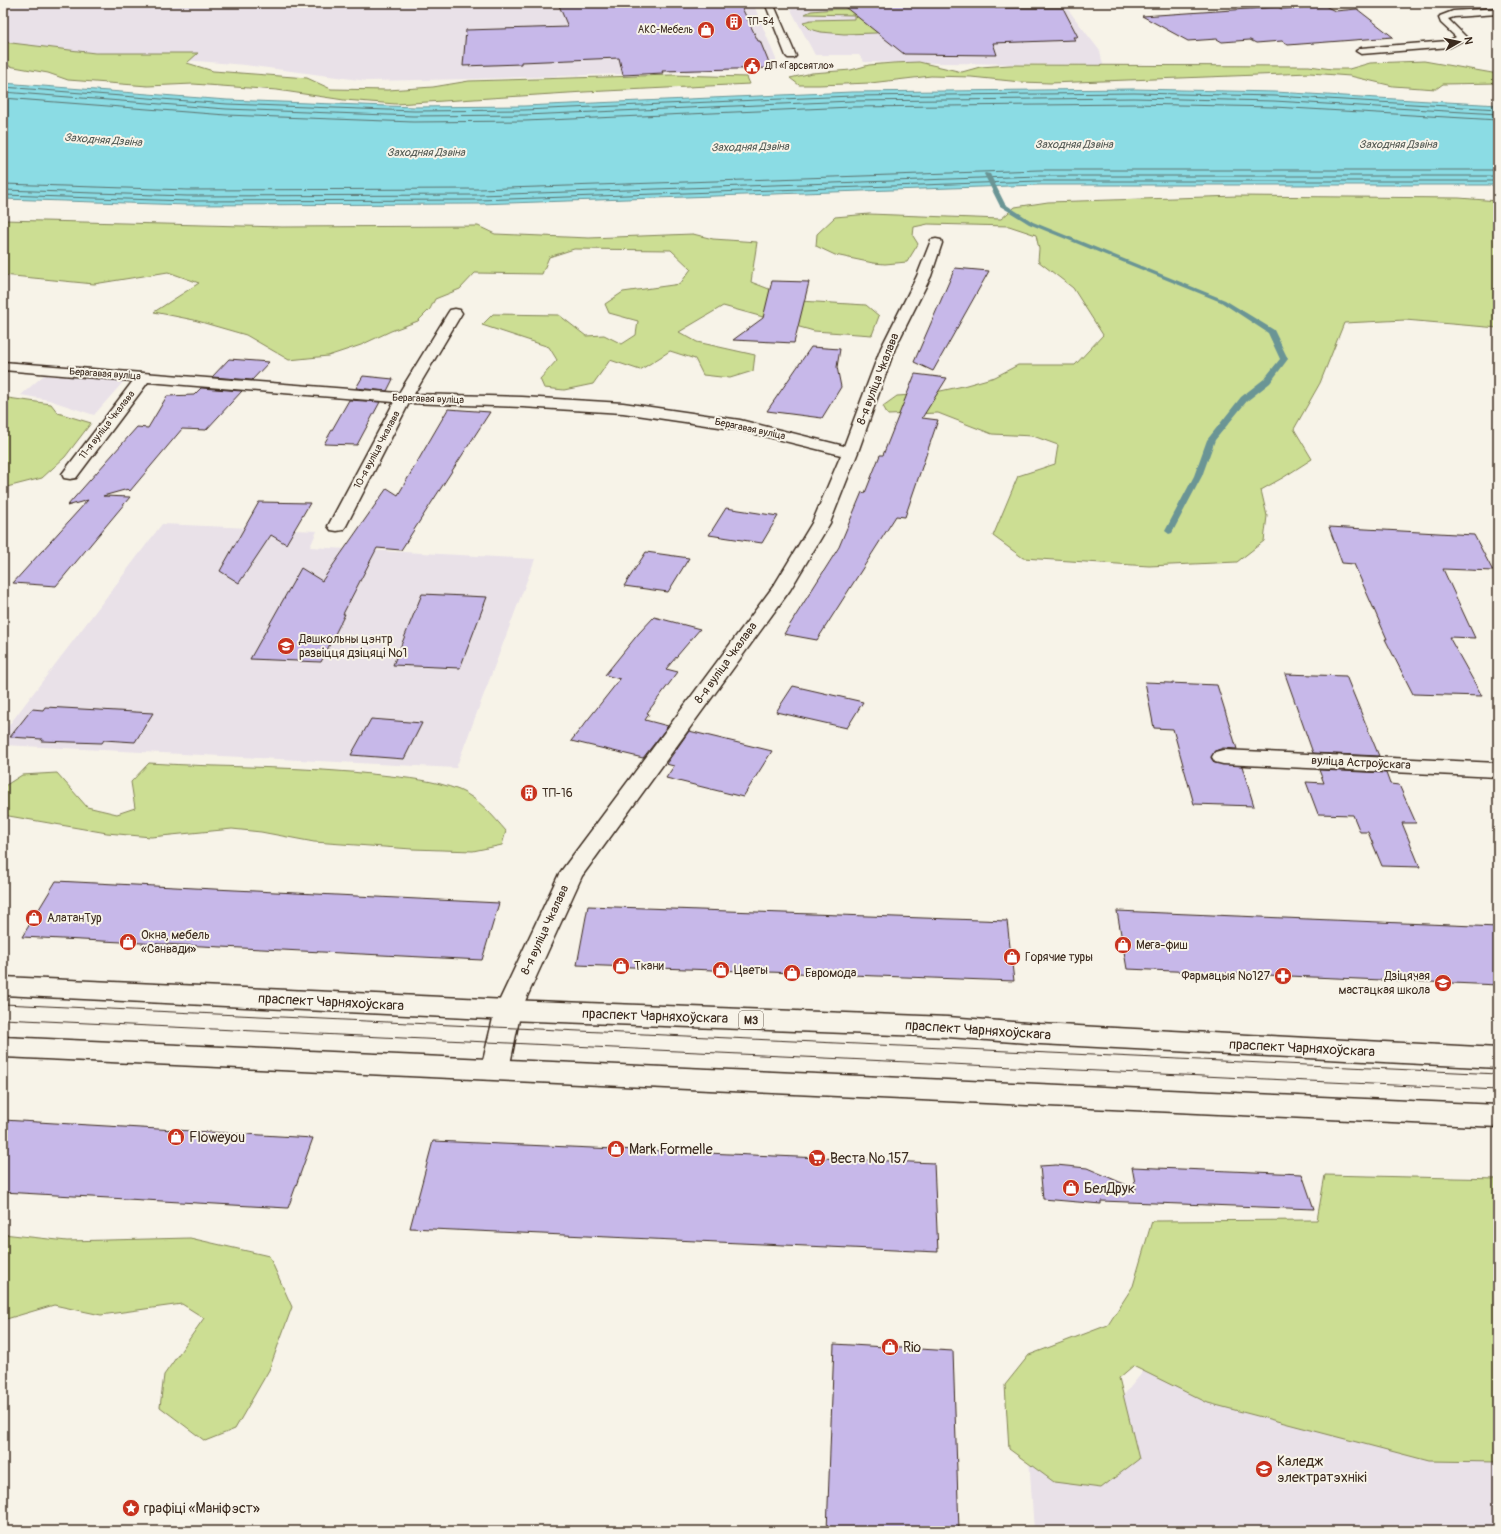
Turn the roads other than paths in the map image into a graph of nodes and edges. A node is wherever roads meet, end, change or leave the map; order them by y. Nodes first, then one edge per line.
1 (769, 3) edge
2 (1498, 11) edge
3 (1360, 51) dead end
4 (791, 56) dead end
5 (936, 243) dead end
6 (455, 313) dead end
7 (3, 366) edge
8 (144, 377) junction
9 (404, 398) junction
10 (850, 452) junction
11 (70, 474) dead end
12 (337, 526) dead end
13 (1223, 758) dead end
14 (1498, 770) edge
15 (3, 986) edge
16 (508, 1010) junction
17 (3, 1047) edge
18 (1498, 1058) edge
19 (495, 1069) junction
20 (1498, 1116) edge

1 - 4 street
2 - 3 street
5 - 10 street, 8-я вуліца Чкалава
6 - 9 street, 10-я вуліца Чкалава
7 - 8 street, Берагавая вуліца
8 - 9 street, Берагавая вуліца
8 - 11 street, 11-я вуліца Чкалава
9 - 10 street, Берагавая вуліца
9 - 12 street, 10-я вуліца Чкалава
10 - 16 street, 8-я вуліца Чкалава
13 - 14 street, вуліца Астроўскага
15 - 16 street, праспект Чарняхоўскага / М3
16 - 18 street, праспект Чарняхоўскага / М3
16 - 19 street, 8-я вуліца Чкалава
17 - 19 street
19 - 20 street

